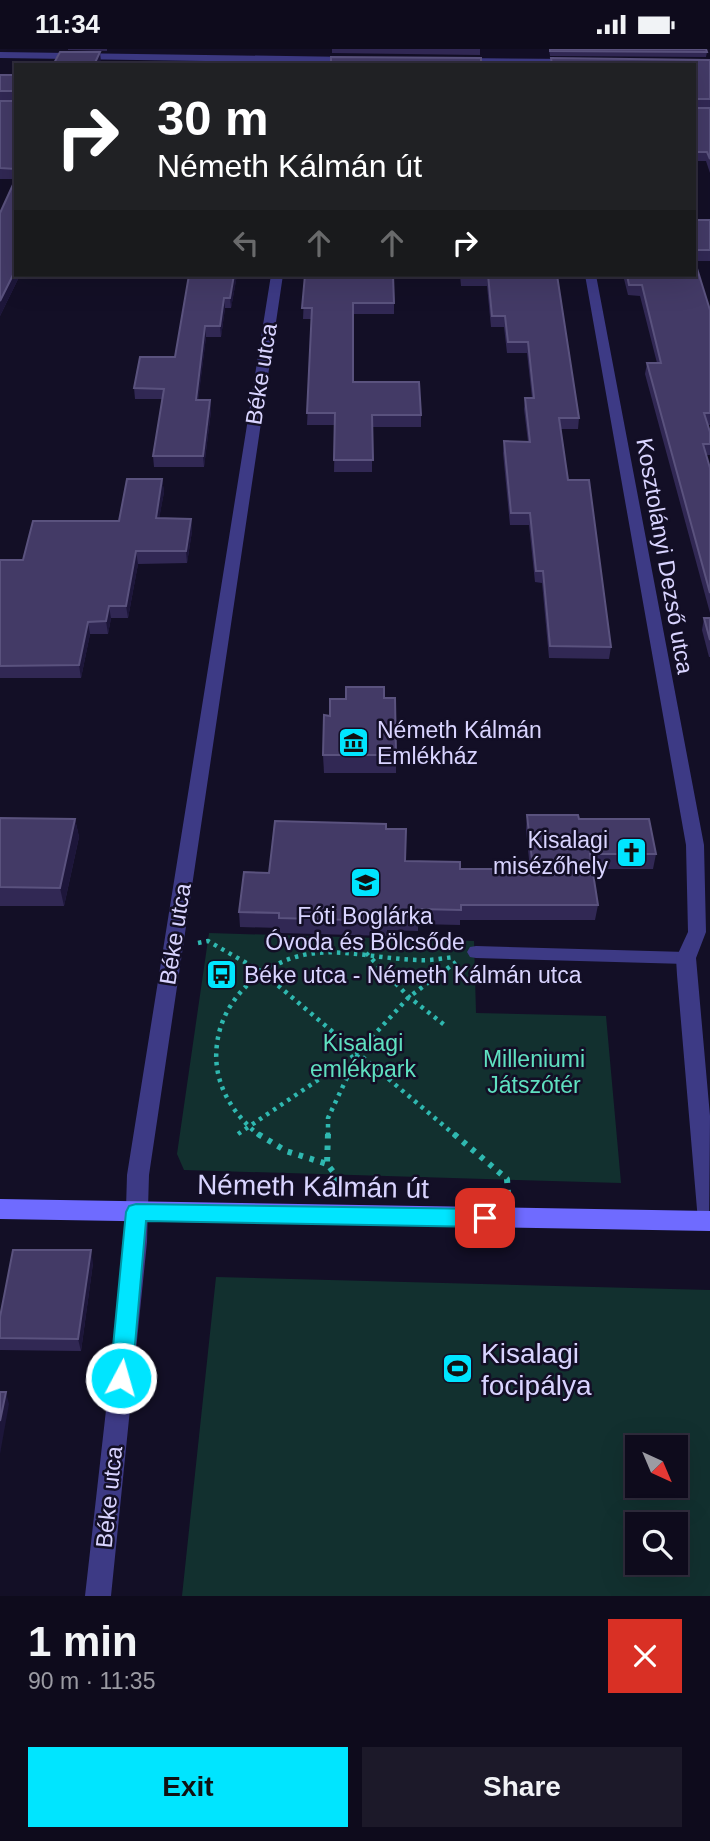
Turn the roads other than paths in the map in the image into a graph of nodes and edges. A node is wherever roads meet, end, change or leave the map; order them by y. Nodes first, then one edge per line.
1 (0, 55) edge
2 (369, 60) edge
3 (451, 61) edge
4 (587, 62) edge
5 (277, 277) edge
6 (590, 277) edge
7 (476, 952) dead end
8 (687, 958) junction
9 (0, 1209) edge
10 (136, 1212) junction
11 (709, 1221) edge
12 (98, 1596) edge

1 - 2 street
3 - 4 street
5 - 10 street, Béke utca
6 - 8 street, Kosztolányi Dezső utca
7 - 8 lane
8 - 11 street, Kosztolányi Dezső utca
9 - 10 street, Németh Kálmán út
10 - 11 street, Németh Kálmán út
10 - 12 street, Béke utca

